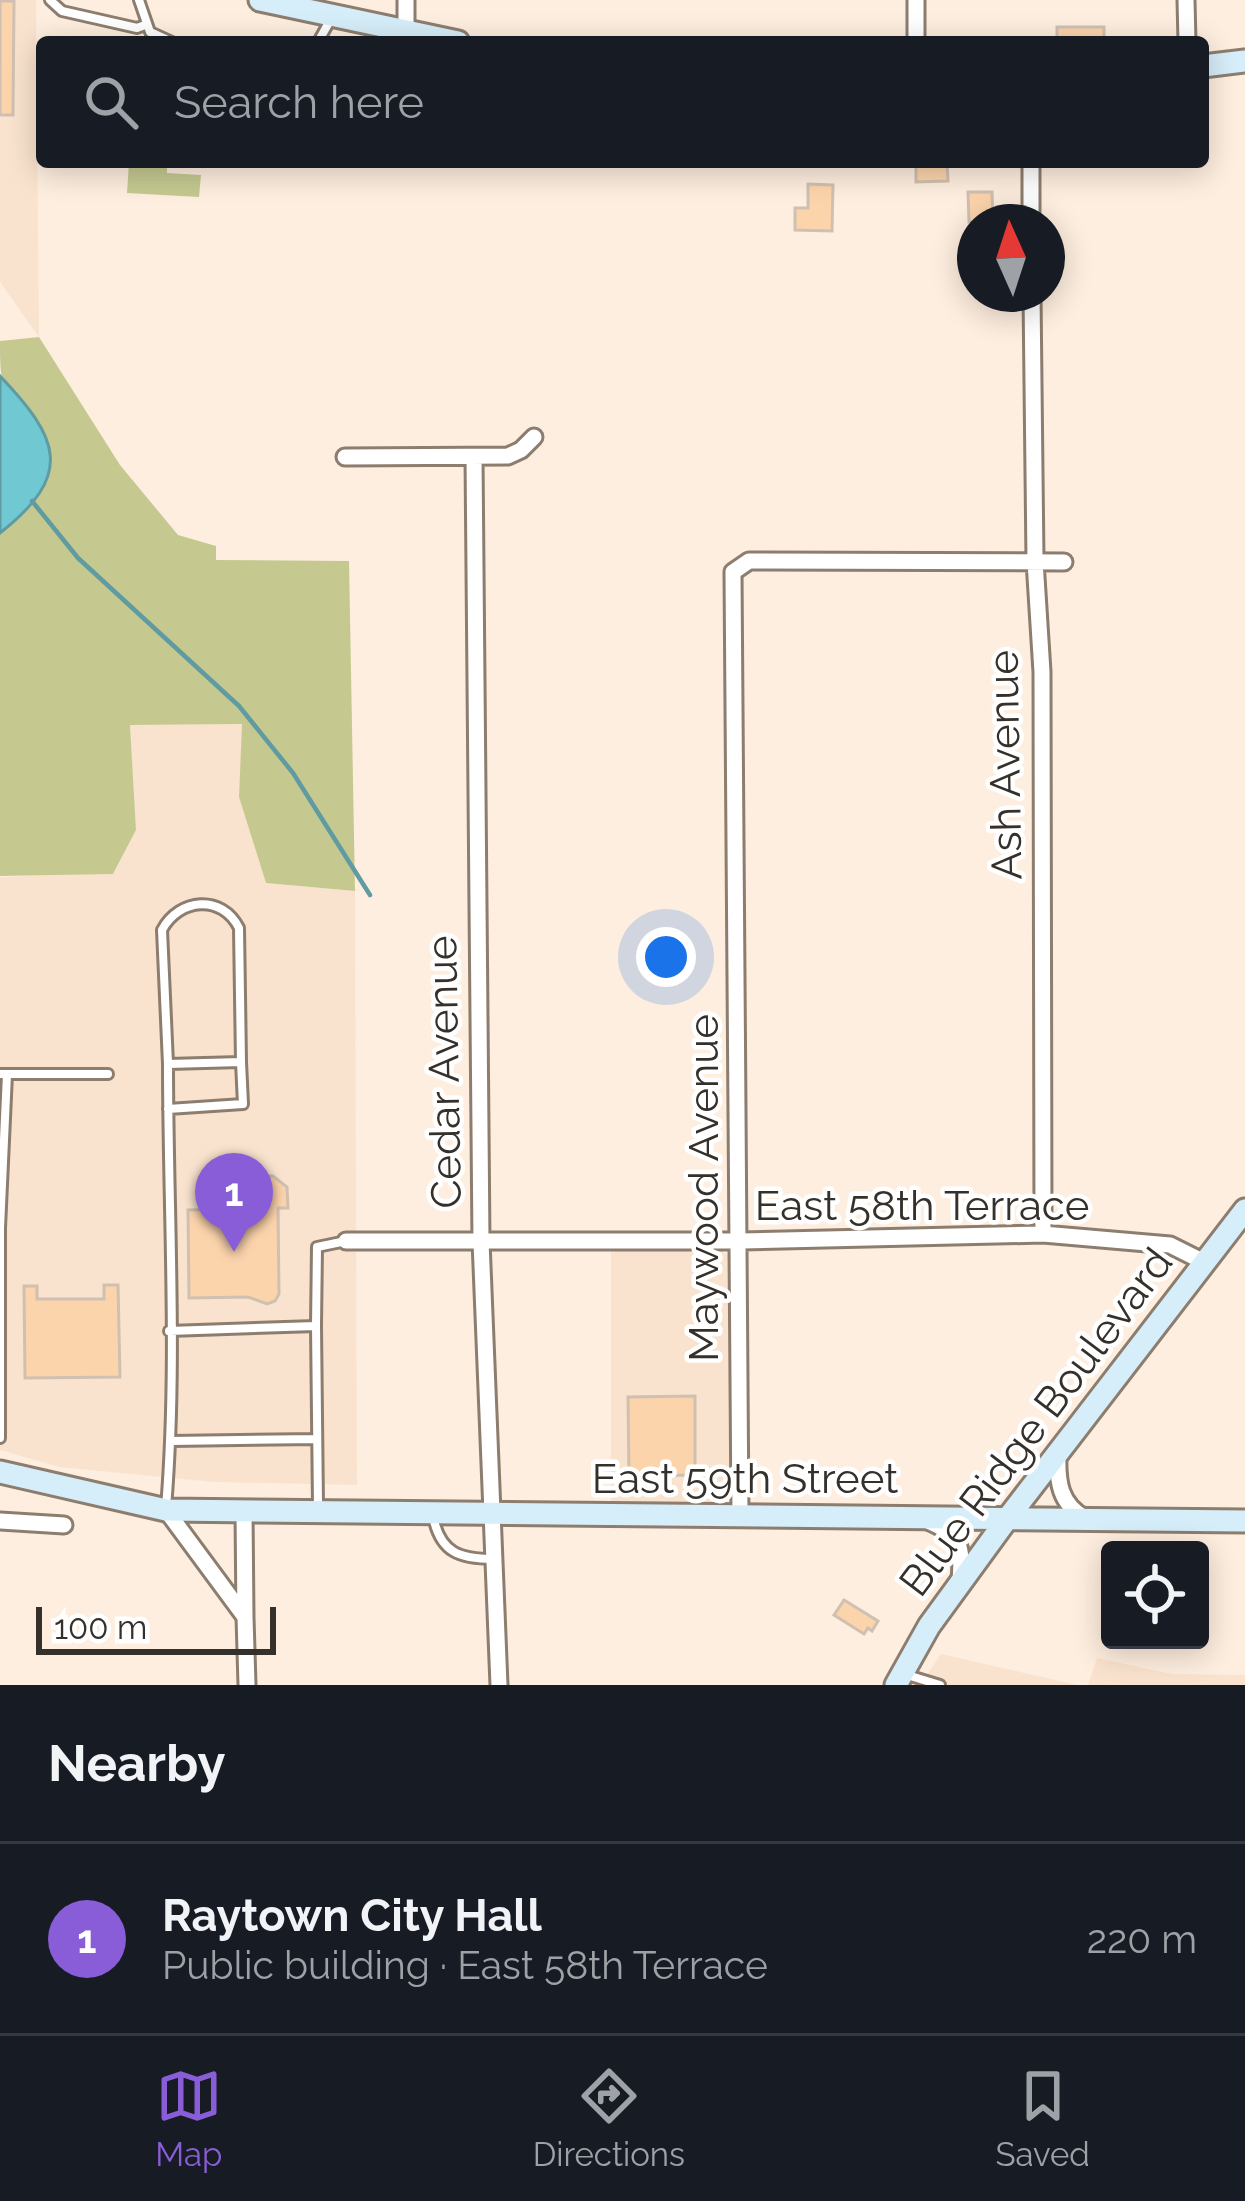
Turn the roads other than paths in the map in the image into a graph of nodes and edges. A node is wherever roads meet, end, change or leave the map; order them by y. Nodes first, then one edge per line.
1 (50, 0) edge
2 (139, 0) edge
3 (260, 0) edge
4 (406, 0) edge
5 (916, 0) edge
6 (1186, 0) edge
7 (332, 16) junction
8 (146, 25) junction
9 (406, 30) junction
10 (159, 36) edge
11 (321, 36) edge
12 (432, 36) edge
13 (916, 36) edge
14 (1187, 36) edge
15 (1245, 61) edge
16 (1209, 65) edge
17 (1030, 168) edge
18 (1031, 204) edge
19 (1032, 312) edge
20 (534, 437) dead end
21 (345, 457) dead end
22 (474, 457) junction
23 (1035, 561) junction
24 (1064, 562) dead end
25 (241, 1062) junction
26 (168, 1064) junction
27 (3, 1074) edge
28 (107, 1074) dead end
29 (168, 1109) junction
30 (1245, 1210) edge
31 (1042, 1234) junction
32 (346, 1240) joint
33 (482, 1241) junction
34 (741, 1241) junction
35 (1205, 1263) junction
36 (316, 1326) junction
37 (169, 1330) junction
38 (0, 1438) edge
39 (317, 1439) junction
40 (171, 1442) junction
41 (1058, 1455) junction
42 (0, 1472) edge
43 (166, 1510) junction
44 (244, 1513) junction
45 (318, 1513) junction
46 (433, 1514) junction
47 (490, 1515) junction
48 (740, 1516) junction
49 (919, 1518) junction
50 (1007, 1519) junction
51 (1088, 1520) junction
52 (0, 1521) edge
53 (1245, 1521) edge
54 (64, 1525) dead end
55 (495, 1559) junction
56 (960, 1584) junction
57 (245, 1617) junction
58 (899, 1679) edge
59 (247, 1685) edge
60 (499, 1685) edge
61 (940, 1685) edge

1 - 8 lane
2 - 8 lane
3 - 7 street
4 - 9 street
5 - 13 street
6 - 14 street
7 - 9 street
7 - 11 lane
8 - 10 lane
9 - 12 street
15 - 16 street
17 - 18 street
19 - 23 street, Ash Avenue
20 - 22 street
21 - 22 street
22 - 33 street, Cedar Avenue
23 - 24 street
23 - 31 street, Ash Avenue
23 - 34 street, Maywood Avenue
25 - 26 lane
25 - 26 lane
25 - 29 lane
26 - 29 lane
27 - 28 lane
27 - 38 lane
29 - 37 lane
30 - 35 street, Blue Ridge Boulevard
31 - 34 street, East 58th Terrace
31 - 35 street, East 58th Terrace
32 - 33 street, East 58th Terrace
32 - 36 lane
33 - 34 street, East 58th Terrace
33 - 47 street, Cedar Avenue
34 - 48 street, Maywood Avenue
35 - 41 street, Blue Ridge Boulevard
36 - 37 lane
36 - 39 lane
37 - 40 lane
39 - 40 lane
39 - 45 lane
40 - 43 lane
41 - 50 street, Blue Ridge Boulevard
41 - 51 street
42 - 43 street, East 59th Street
43 - 44 street, East 59th Street
43 - 57 street
44 - 45 street, East 59th Street
44 - 57 street
45 - 46 street, East 59th Street
46 - 47 street, East 59th Street
46 - 55 lane
47 - 48 street, East 59th Street
47 - 55 street, Cedar Avenue
48 - 49 street, East 59th Street
49 - 50 street, East 59th Street
49 - 56 street
50 - 51 street, East 59th Street
50 - 56 street, Blue Ridge Boulevard
51 - 53 street, East 59th Street
52 - 54 street
55 - 60 street, Cedar Avenue
56 - 58 street, Blue Ridge Boulevard
57 - 59 street
58 - 61 lane

